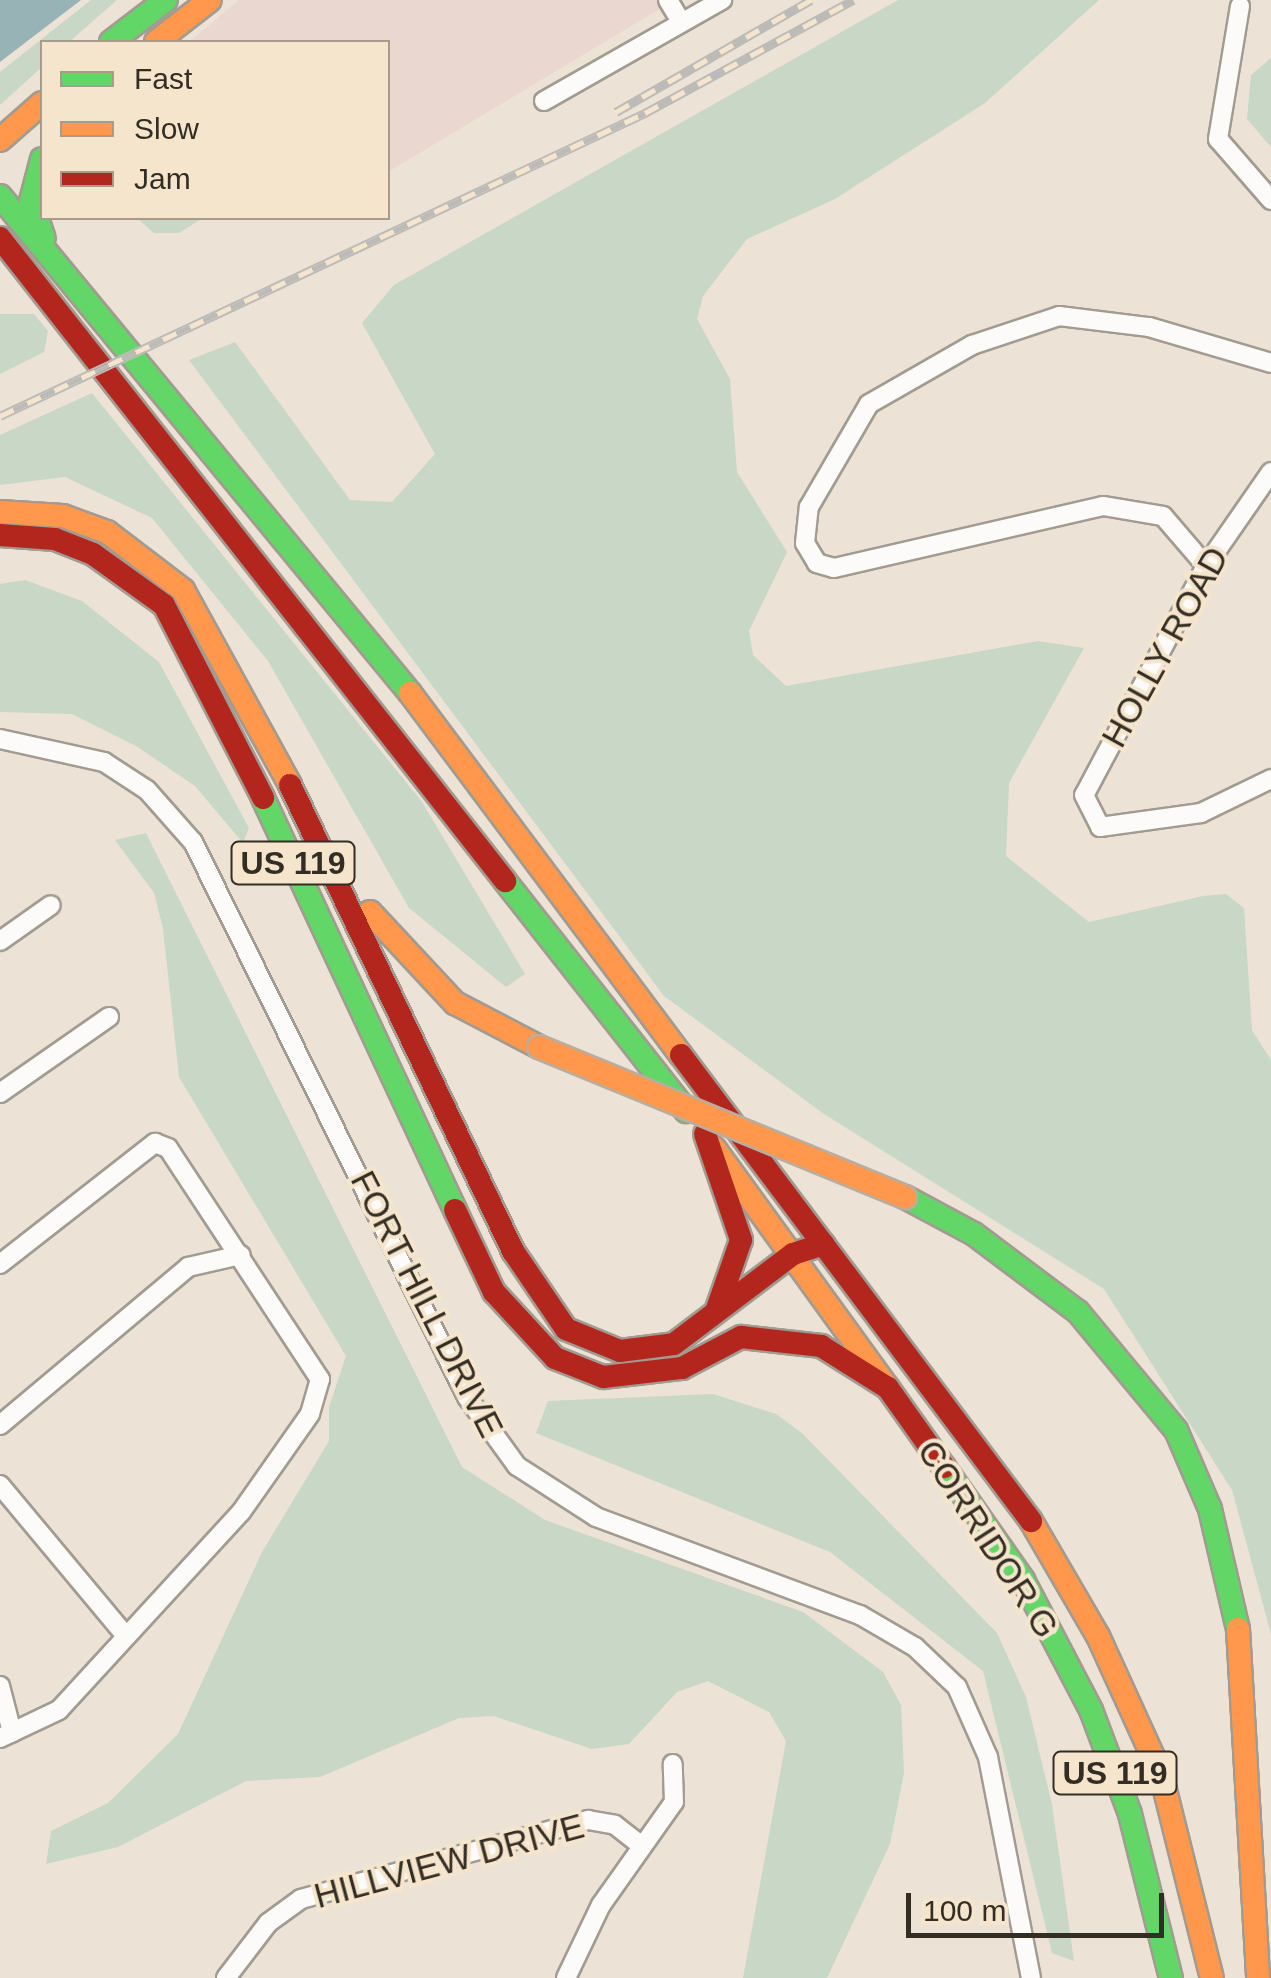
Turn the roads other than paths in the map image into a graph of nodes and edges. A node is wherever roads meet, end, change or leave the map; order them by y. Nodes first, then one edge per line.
1 (166, 0) edge
2 (210, 0) edge
3 (668, 0) edge
4 (722, 0) edge
5 (1240, 6) dead end
6 (682, 22) junction
7 (114, 40) edge
8 (159, 40) edge
9 (544, 102) dead end
10 (40, 105) edge
11 (0, 140) edge
12 (40, 146) edge
13 (40, 167) edge
14 (0, 184) edge
15 (0, 196) edge
16 (1271, 200) edge
17 (0, 238) edge
18 (49, 249) junction
19 (0, 255) edge
20 (27, 269) junction
21 (1271, 363) edge
22 (1271, 472) edge
23 (0, 512) edge
24 (0, 535) edge
25 (1206, 566) junction
26 (0, 739) edge
27 (1271, 778) edge
28 (336, 869) junction
29 (50, 905) dead end
30 (0, 940) edge
31 (109, 1018) dead end
32 (0, 1093) edge
33 (704, 1134) junction
34 (822, 1244) junction
35 (242, 1255) junction
36 (798, 1261) junction
37 (0, 1264) edge
38 (709, 1321) junction
39 (636, 1376) junction
40 (888, 1388) junction
41 (0, 1425) edge
42 (0, 1485) edge
43 (126, 1636) junction
44 (0, 1686) edge
45 (6, 1735) edge
46 (673, 1764) dead end
47 (639, 1844) junction
48 (226, 1978) edge
49 (566, 1978) edge
50 (1032, 1978) edge
51 (1172, 1978) edge
52 (1212, 1978) edge
53 (1258, 1978) edge

1 - 7 main road
2 - 8 main road
3 - 6 street
4 - 6 street
5 - 16 street
6 - 9 street
10 - 11 main road
12 - 14 main road
13 - 18 main road
15 - 18 main road
17 - 20 main road, CORRIDOR G
18 - 34 main road
19 - 20 main road
20 - 33 main road, CORRIDOR G
21 - 25 street
22 - 25 street, HOLLY ROAD
23 - 28 main road, US 119
24 - 39 main road, US 119
25 - 27 street, HOLLY ROAD
26 - 50 street, FORT HILL DRIVE
28 - 38 main road
28 - 53 main road, US 119, bridge
29 - 30 street
31 - 32 street
33 - 36 main road, CORRIDOR G
33 - 38 main road
34 - 36 main road
34 - 52 main road
35 - 37 street
35 - 41 street
35 - 43 street
36 - 38 main road
36 - 39 main road
36 - 40 main road, CORRIDOR G
39 - 40 main road, US 119
40 - 51 main road, CORRIDOR G / US 119
42 - 43 street
43 - 45 street
44 - 45 street
46 - 47 street
47 - 48 street, HILLVIEW DRIVE
47 - 49 street

